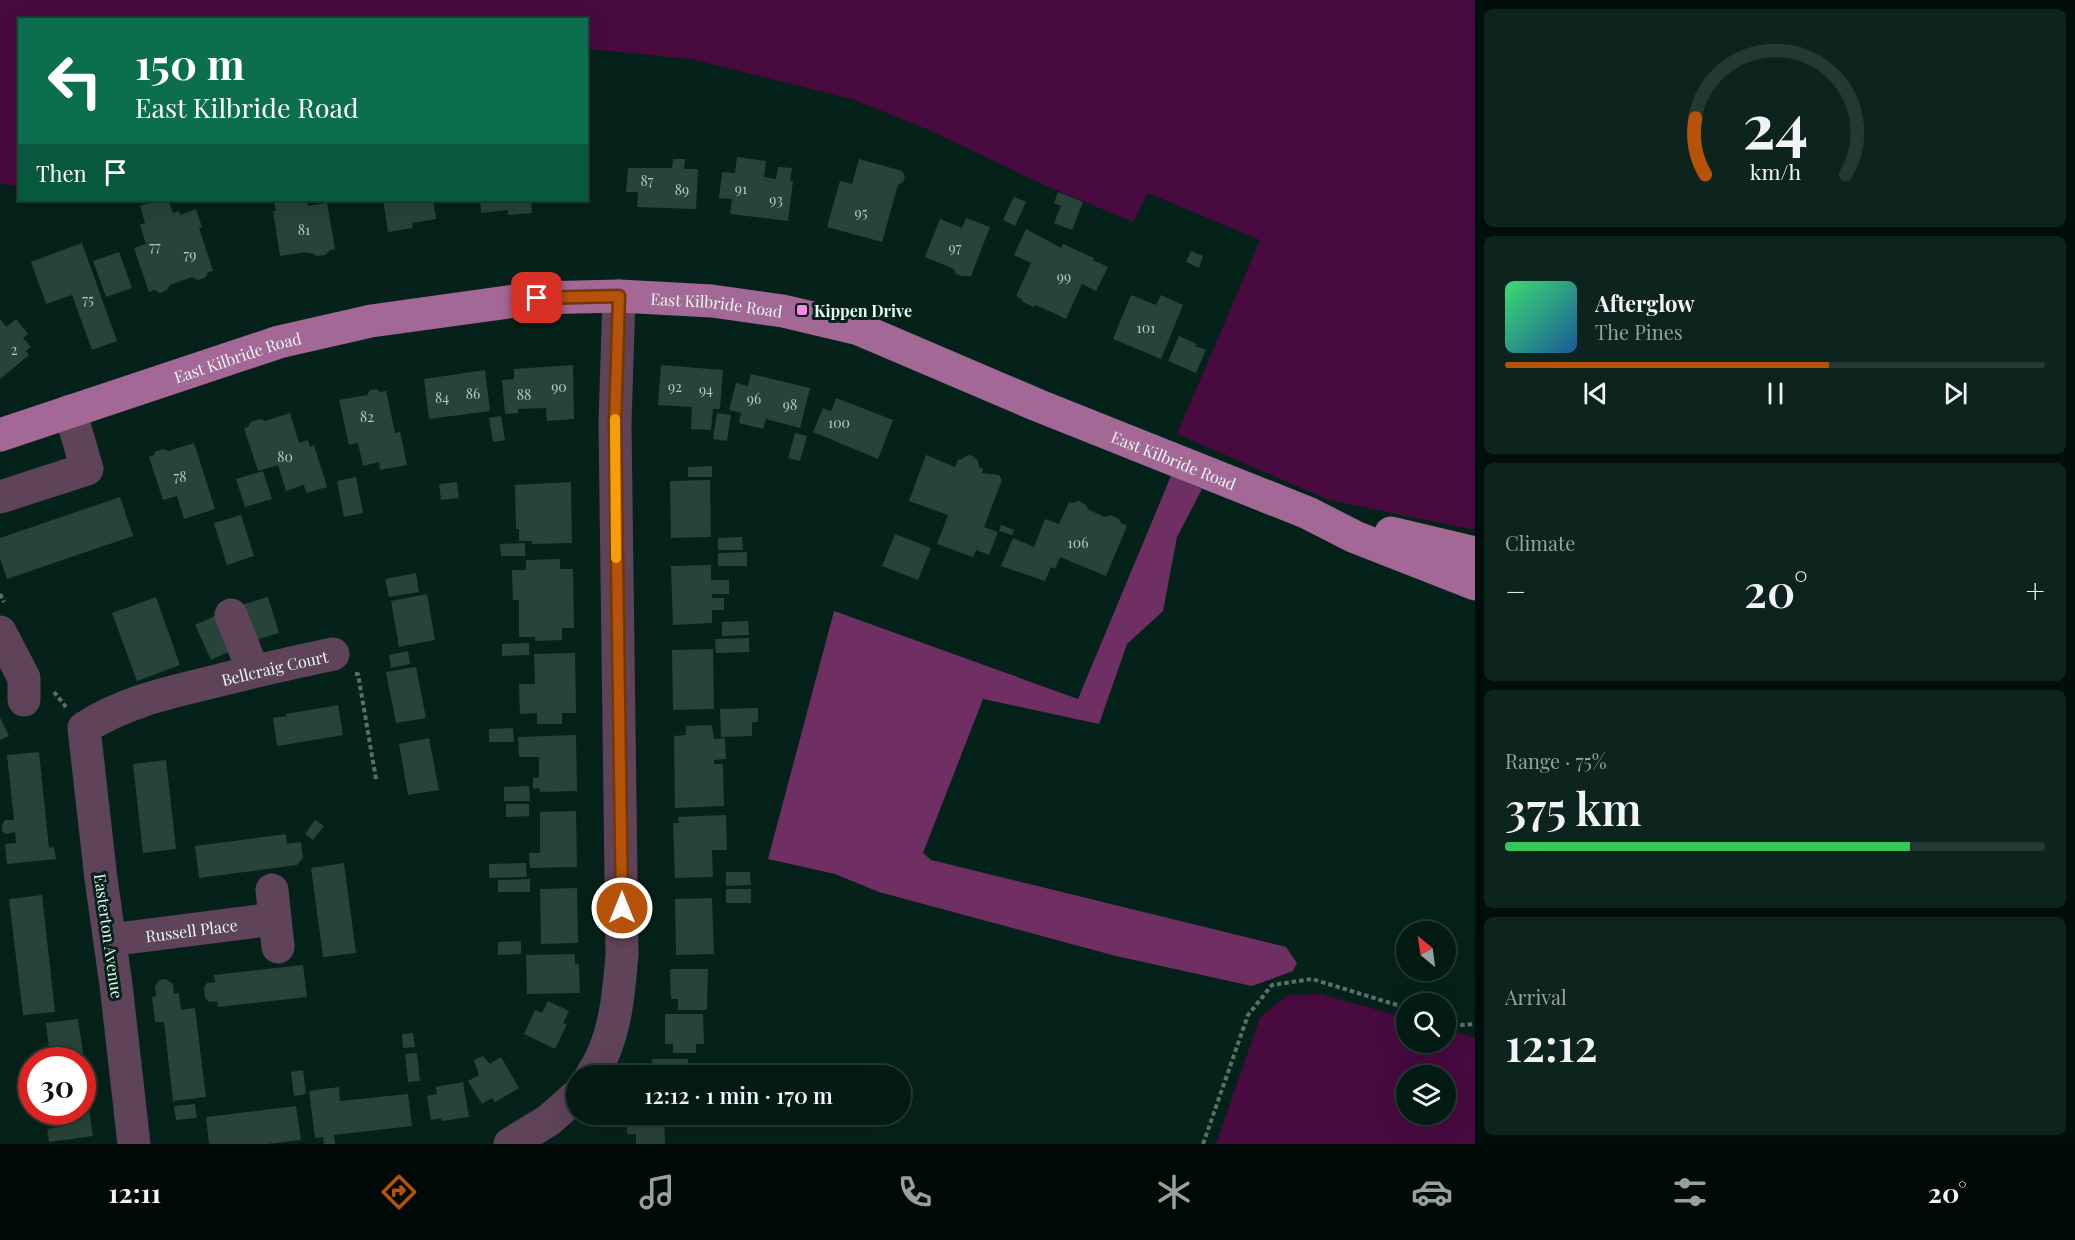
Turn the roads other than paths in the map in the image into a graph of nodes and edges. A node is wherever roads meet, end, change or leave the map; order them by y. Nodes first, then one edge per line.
1 (619, 296) junction
2 (70, 411) junction
3 (0, 435) edge
4 (0, 497) edge
5 (1308, 513) junction
6 (1475, 553) edge
7 (1475, 584) edge
8 (231, 615) dead end
9 (0, 632) edge
10 (333, 654) road end
11 (253, 671) junction
12 (24, 700) dead end
13 (84, 728) joint
14 (275, 919) dead end
15 (110, 940) junction
16 (597, 1065) edge
17 (566, 1105) edge
18 (134, 1144) edge
19 (510, 1144) edge

1 - 2 main road, East Kilbride Road
1 - 5 main road, East Kilbride Road
1 - 16 street
2 - 3 main road, East Kilbride Road
2 - 4 street
5 - 6 main road, East Kilbride Road
5 - 7 main road, East Kilbride Road
8 - 11 street
9 - 12 street
10 - 11 street, Bellcraig Court
11 - 13 street, Bellcraig Court
13 - 15 street, Easterton Avenue
14 - 15 street, Russell Place
15 - 18 street, Easterton Avenue
17 - 19 street

